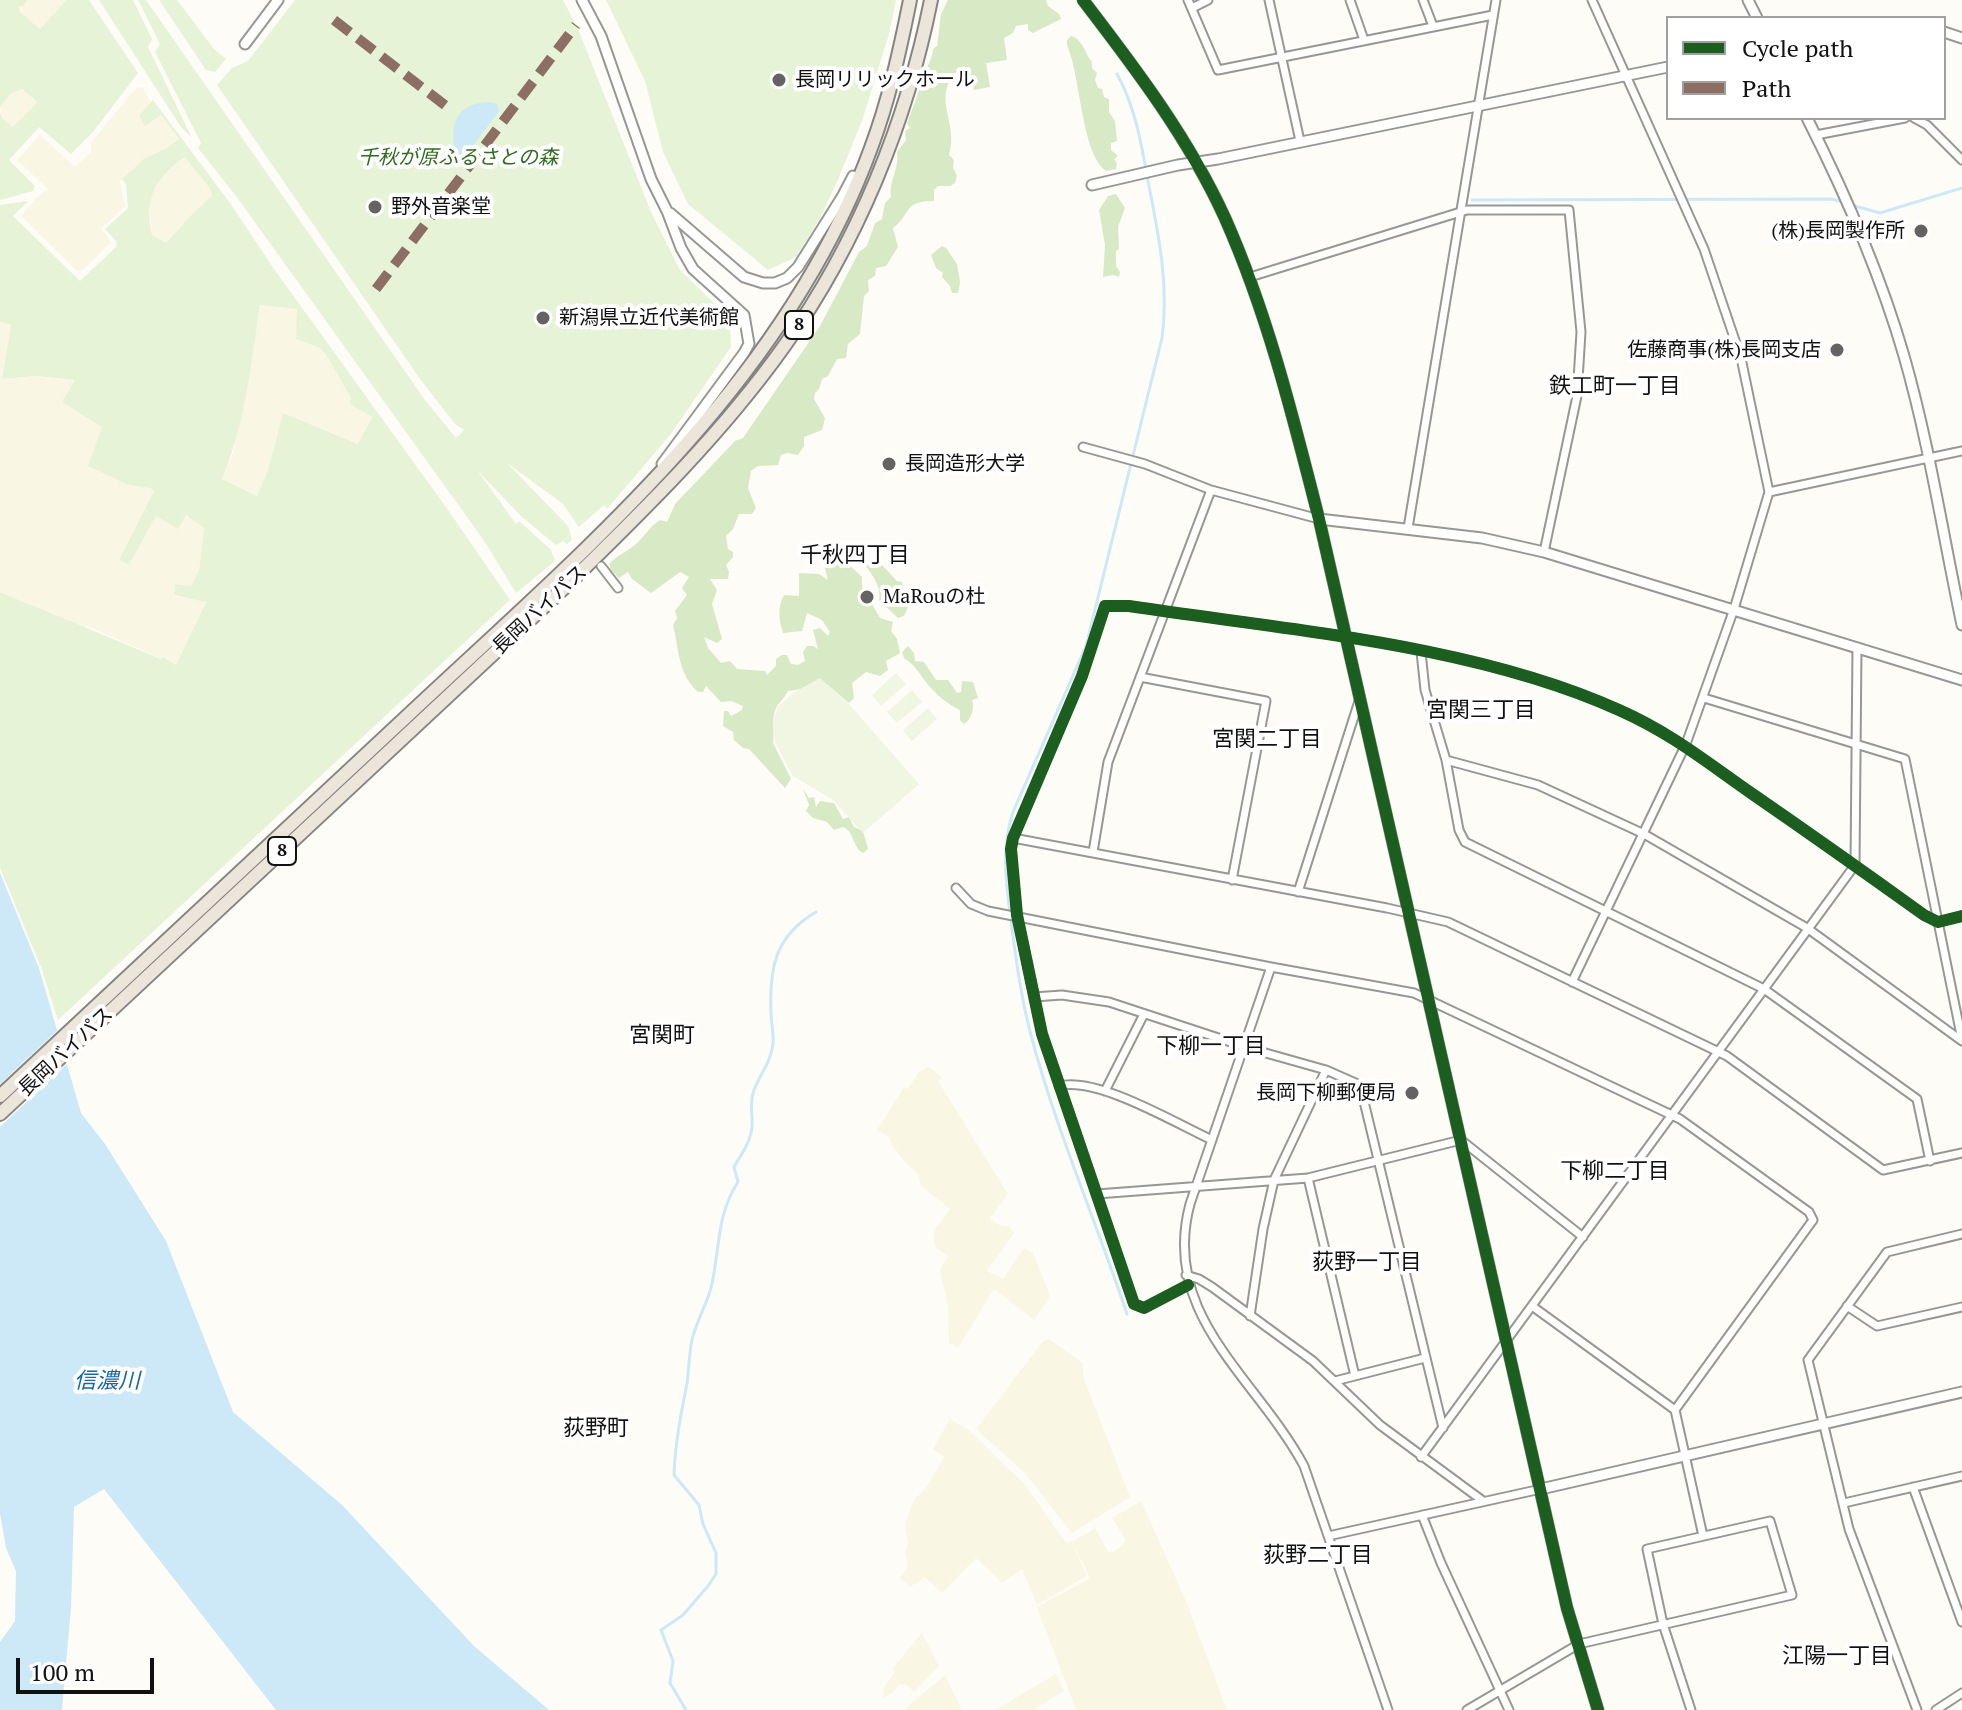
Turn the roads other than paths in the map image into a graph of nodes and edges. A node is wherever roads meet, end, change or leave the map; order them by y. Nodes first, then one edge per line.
1 (278, 0) edge
2 (582, 0) edge
3 (910, 0) edge
4 (934, 0) edge
5 (1075, 0) edge
6 (1083, 0) edge
7 (1208, 0) edge
8 (1269, 0) edge
9 (1350, 0) edge
10 (1423, 0) edge
11 (1496, 0) edge
12 (1592, 0) edge
13 (1190, 4) edge
14 (1493, 15) junction
15 (1433, 26) junction
16 (1364, 40) junction
17 (245, 44) dead end
18 (1283, 56) junction
19 (1666, 67) edge
20 (1625, 77) junction
21 (1145, 84) junction
22 (1478, 106) junction
23 (884, 111) junction
24 (1808, 120) edge
25 (1895, 120) edge
26 (1918, 120) edge
27 (1816, 135) junction
28 (1300, 141) junction
29 (1960, 154) edge
30 (1195, 163) junction
31 (1092, 185) dead end
32 (667, 211) junction
33 (1460, 212) junction
34 (1250, 277) junction
35 (1083, 447) dead end
36 (1962, 451) edge
37 (1928, 459) junction
38 (1211, 490) junction
39 (1769, 492) junction
40 (641, 493) junction
41 (1319, 519) junction
42 (1408, 528) junction
43 (1544, 552) junction
44 (601, 566) dead end
45 (560, 582) junction
46 (618, 588) dead end
47 (1734, 609) junction
48 (1164, 612) junction
49 (1962, 625) edge
50 (1344, 638) junction
51 (1857, 647) junction
52 (1421, 652) junction
53 (1140, 677) junction
54 (1962, 680) edge
55 (1704, 698) junction
56 (1359, 701) junction
57 (1686, 744) junction
58 (1855, 744) junction
59 (1446, 760) junction
60 (1644, 834) junction
61 (1013, 838) junction
62 (1093, 852) junction
63 (1855, 865) junction
64 (1232, 880) junction
65 (956, 888) dead end
66 (1298, 892) junction
67 (1606, 912) junction
68 (1407, 913) junction
69 (1017, 915) junction
70 (1962, 916) edge
71 (1938, 922) junction
72 (1807, 928) junction
73 (1271, 967) junction
74 (1572, 982) junction
75 (1764, 989) junction
76 (1034, 997) junction
77 (1427, 998) junction
78 (1144, 1014) junction
79 (1962, 1041) edge
80 (1244, 1046) junction
81 (1719, 1052) junction
82 (1326, 1070) junction
83 (1059, 1086) junction
84 (1105, 1091) junction
85 (0, 1096) edge
86 (0, 1114) edge
87 (1672, 1115) junction
88 (1212, 1140) junction
89 (1461, 1140) junction
90 (1962, 1153) edge
91 (1378, 1160) junction
92 (1930, 1161) junction
93 (1308, 1178) junction
94 (1274, 1180) junction
95 (1196, 1186) junction
96 (1097, 1194) junction
97 (1962, 1234) edge
98 (1583, 1237) junction
99 (1186, 1275) junction
100 (1188, 1285) junction
101 (1532, 1306) junction
102 (1847, 1306) junction
103 (1962, 1307) edge
104 (1250, 1316) junction
105 (1506, 1343) junction
106 (1425, 1358) junction
107 (1355, 1376) junction
108 (1335, 1381) junction
109 (1962, 1392) edge
110 (1675, 1410) junction
111 (1826, 1423) junction
112 (1443, 1428) junction
113 (1685, 1455) junction
114 (1421, 1457) junction
115 (1962, 1476) edge
116 (1913, 1487) junction
117 (1541, 1489) junction
118 (1483, 1501) junction
119 (1844, 1503) junction
120 (1422, 1515) junction
121 (1328, 1536) junction
122 (1703, 1536) junction
123 (1962, 1622) edge
124 (1663, 1624) junction
125 (1579, 1644) junction
126 (1501, 1689) junction
127 (1962, 1693) edge
128 (1388, 1710) edge
129 (1467, 1710) edge
130 (1509, 1710) edge
131 (1598, 1710) edge
132 (1691, 1710) edge
133 (1917, 1710) edge
134 (1936, 1710) edge

1 - 17 street
2 - 32 street
3 - 23 highway, 長岡バイパス / 8
4 - 45 highway, 長岡バイパス / 8
5 - 21 street
6 - 21 street
7 - 13 street
8 - 18 street
9 - 16 street
10 - 15 street
11 - 14 street
12 - 20 street
13 - 18 street
14 - 15 street
14 - 22 street
15 - 16 street
16 - 18 street
18 - 28 street
19 - 20 street
20 - 22 street
20 - 39 street
21 - 30 street
22 - 28 street
22 - 33 street
23 - 32 street
23 - 40 highway, 長岡バイパス / 8
24 - 27 street
25 - 27 street
26 - 29 street
27 - 37 street
28 - 30 street
30 - 31 street
30 - 34 street
32 - 40 street
33 - 34 street
33 - 42 street
33 - 43 street
34 - 41 street
35 - 38 street
36 - 37 street
37 - 39 street
37 - 49 street
38 - 41 street
38 - 48 street
39 - 47 street
40 - 45 highway, 長岡バイパス / 8
41 - 42 street
41 - 50 street
42 - 43 street
43 - 47 street
44 - 46 street
45 - 85 highway, 長岡バイパス / 8
45 - 86 highway, 長岡バイパス / 8
47 - 51 street
47 - 55 street
48 - 50 street
48 - 53 street
48 - 61 street
50 - 52 street
50 - 56 street
51 - 54 street
51 - 58 street
52 - 57 street
52 - 59 street
53 - 62 street
53 - 64 street
55 - 57 street
55 - 58 street
56 - 66 street
56 - 68 street
57 - 60 street
57 - 63 street
58 - 63 street
58 - 71 street
59 - 60 street
59 - 67 street
60 - 67 street
60 - 72 street
61 - 62 street
61 - 69 street
62 - 64 street
63 - 71 street
63 - 72 street
64 - 66 street
65 - 69 street
66 - 68 street
67 - 74 street
67 - 75 street
68 - 74 street
68 - 77 street
69 - 73 street
69 - 76 street
70 - 71 street
71 - 79 street
72 - 75 street
72 - 79 street
73 - 77 street
73 - 80 street
74 - 81 street
75 - 81 street
75 - 92 street
76 - 78 street
76 - 83 street
77 - 87 street
77 - 89 street
78 - 80 street
78 - 84 street
80 - 82 street
80 - 88 street
81 - 87 street
81 - 92 street
82 - 91 street
82 - 94 street
83 - 84 street
83 - 96 street
84 - 88 street
87 - 98 street
87 - 110 street
88 - 95 street
89 - 91 street
89 - 98 street
89 - 105 street
90 - 92 street
91 - 93 street
91 - 106 street
93 - 94 street
93 - 107 street
94 - 95 street
94 - 104 street
95 - 96 street
95 - 99 street
96 - 100 street
97 - 102 street
98 - 101 street
99 - 100 street
99 - 104 street
100 - 121 street
101 - 105 street
101 - 110 street
102 - 103 street
102 - 111 street
104 - 108 street
105 - 112 street
105 - 117 street
106 - 107 street
106 - 112 street
107 - 108 street
108 - 114 street
109 - 111 street
110 - 113 street
111 - 113 street
111 - 119 street
112 - 114 street
113 - 117 street
113 - 122 street
114 - 118 street
115 - 116 street
116 - 119 street
116 - 123 street
117 - 118 street
117 - 125 street
118 - 120 street
119 - 133 street
120 - 121 street
120 - 126 street
121 - 128 street
122 - 124 street
122 - 124 street
124 - 125 street
124 - 132 street
125 - 126 street
125 - 131 street
126 - 129 street
126 - 130 street
127 - 134 street

